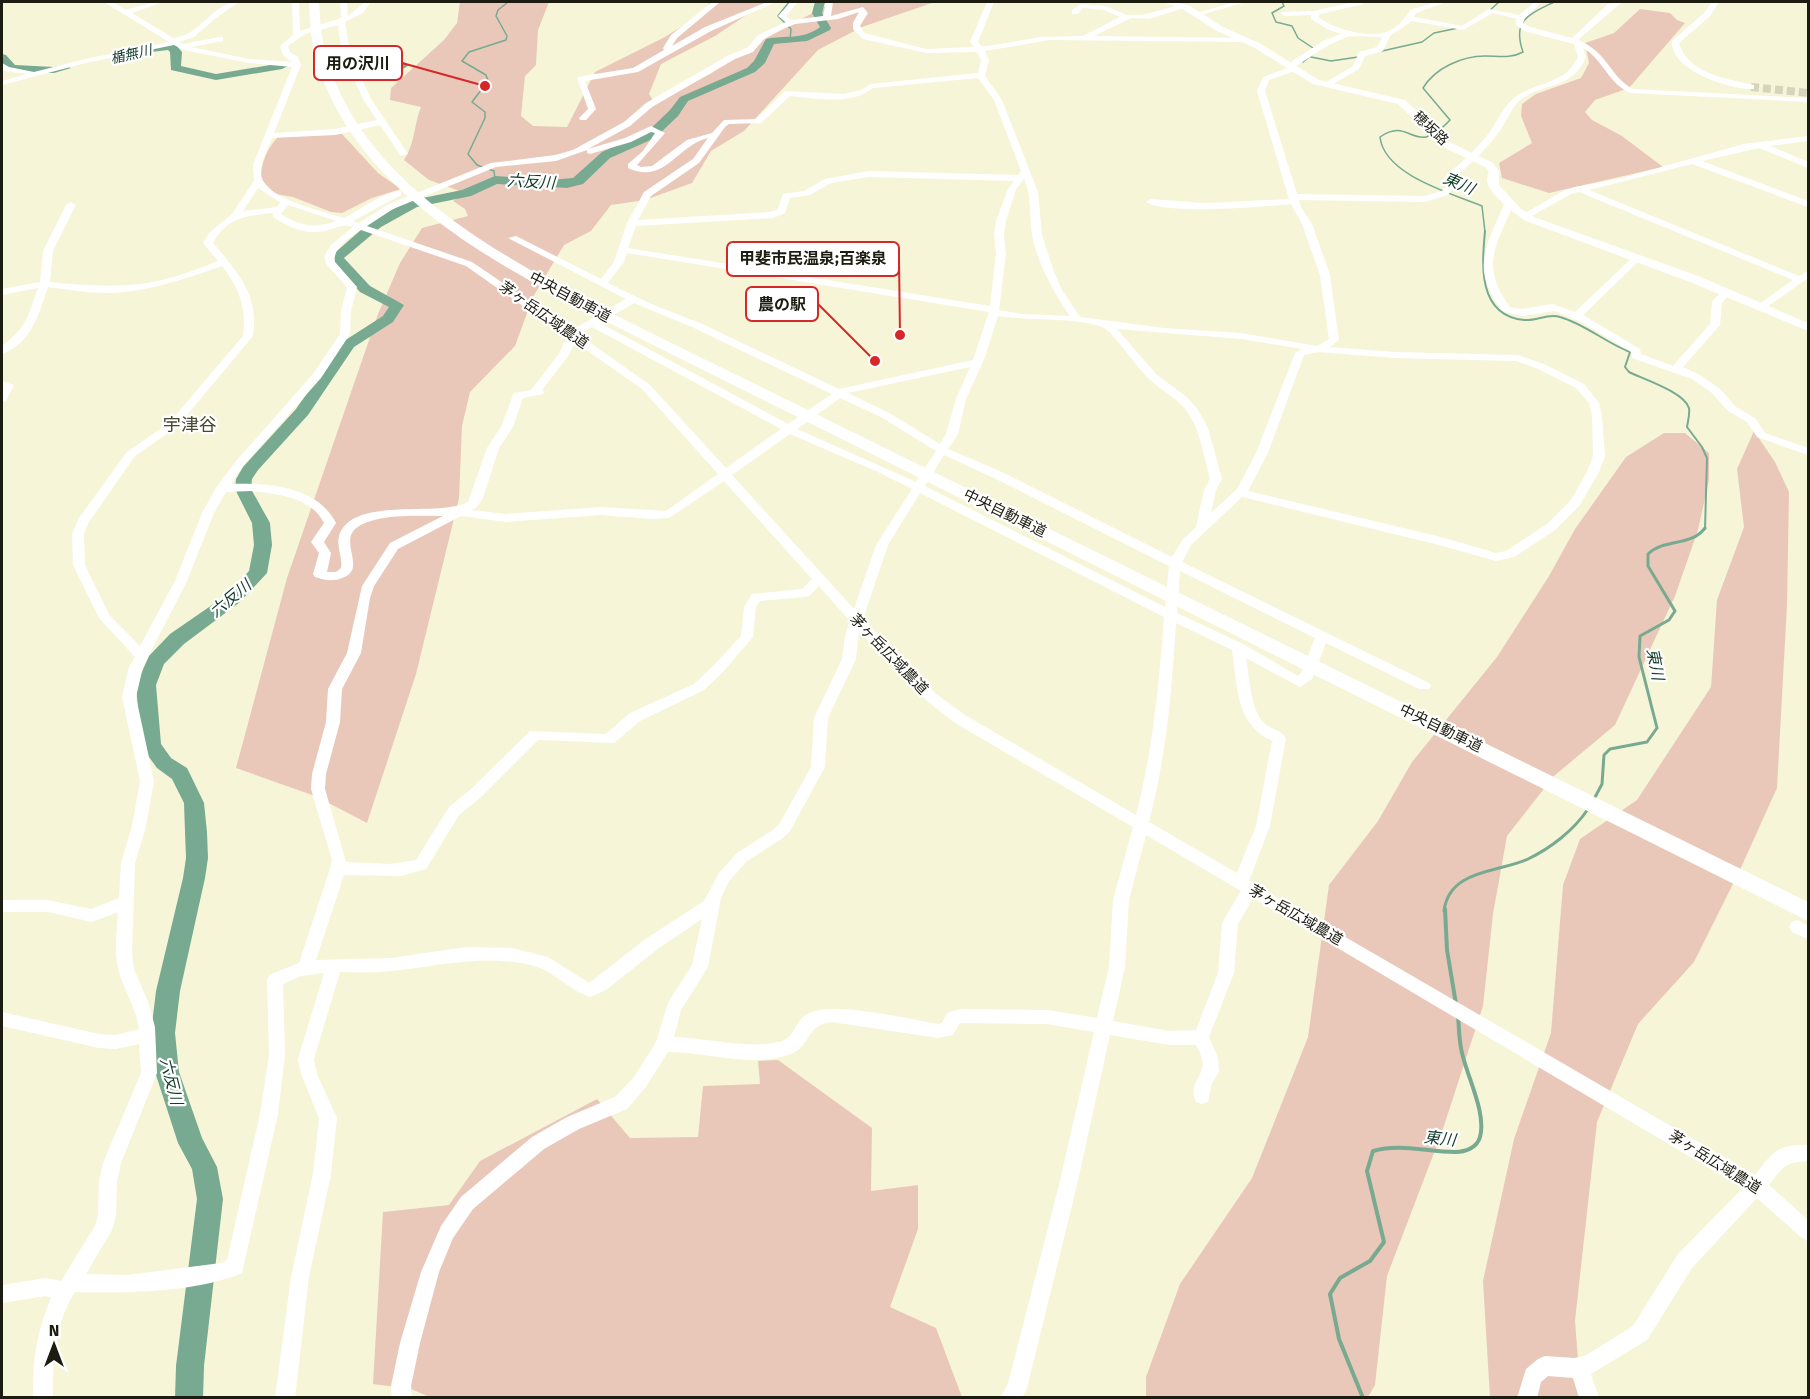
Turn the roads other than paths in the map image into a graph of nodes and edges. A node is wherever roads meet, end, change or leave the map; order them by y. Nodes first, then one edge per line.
1 (108, 2) edge
2 (160, 2) edge
3 (236, 2) edge
4 (295, 2) edge
5 (314, 2) edge
6 (324, 2) edge
7 (343, 2) edge
8 (368, 2) edge
9 (716, 2) edge
10 (772, 2) edge
11 (794, 2) edge
12 (829, 2) edge
13 (990, 2) edge
14 (1167, 2) edge
15 (1242, 2) edge
16 (1361, 2) edge
17 (1442, 2) edge
18 (1539, 2) edge
19 (1598, 2) edge
20 (1619, 2) edge
21 (1715, 2) edge
22 (1181, 6) junction
23 (1608, 9) junction
24 (1075, 12) dead end
25 (124, 13) junction
26 (1315, 13) junction
27 (1197, 14) junction
28 (1285, 14) dead end
29 (1126, 17) junction
30 (1410, 18) junction
31 (823, 19) junction
32 (342, 20) junction
33 (789, 23) junction
34 (1521, 23) junction
35 (1349, 33) junction
36 (299, 35) junction
37 (1387, 35) junction
38 (1085, 38) junction
39 (220, 39) dead end
40 (1243, 40) junction
41 (176, 43) junction
42 (1575, 43) junction
43 (671, 49) junction
44 (982, 49) junction
45 (2, 65) edge
46 (297, 65) junction
47 (1292, 67) junction
48 (45, 71) junction
49 (981, 75) junction
50 (2, 83) edge
51 (1325, 85) junction
52 (1751, 87) tunnel mouth
53 (1809, 100) edge
54 (583, 118) dead end
55 (381, 122) junction
56 (714, 135) junction
57 (269, 136) junction
58 (1809, 139) edge
59 (1760, 145) junction
60 (576, 152) junction
61 (404, 154) dead end
62 (1474, 157) junction
63 (1693, 160) junction
64 (1809, 165) edge
65 (399, 173) junction
66 (1022, 175) junction
67 (258, 181) junction
68 (448, 183) junction
69 (1578, 189) junction
70 (1294, 199) junction
71 (286, 201) junction
72 (1151, 202) dead end
73 (1509, 204) junction
74 (1809, 204) edge
75 (71, 205) dead end
76 (278, 210) junction
77 (237, 214) junction
78 (1525, 216) junction
79 (632, 223) junction
80 (513, 238) dead end
81 (623, 250) junction
82 (1637, 258) junction
83 (224, 262) junction
84 (1804, 276) edge
85 (603, 283) junction
86 (44, 284) junction
87 (2, 292) edge
88 (1726, 292) junction
89 (631, 300) junction
90 (1760, 307) junction
91 (994, 311) junction
92 (1575, 317) junction
93 (1077, 319) junction
94 (591, 322) junction
95 (1108, 325) junction
96 (1809, 327) edge
97 (572, 335) junction
98 (1318, 349) junction
99 (2, 351) edge
100 (978, 362) junction
101 (1677, 368) junction
102 (2, 384) edge
103 (836, 397) junction
104 (2, 399) edge
105 (793, 427) junction
106 (1809, 452) edge
107 (940, 454) junction
108 (726, 475) junction
109 (920, 485) junction
110 (228, 488) junction
111 (1240, 493) junction
112 (460, 512) junction
113 (1202, 528) junction
114 (1175, 569) junction
115 (819, 580) junction
116 (1170, 611) junction
117 (857, 621) junction
118 (1321, 638) junction
119 (1238, 647) junction
120 (141, 655) junction
121 (1424, 686) dead end
122 (1139, 824) junction
123 (1676, 840) junction
124 (338, 869) junction
125 (1246, 886) junction
126 (715, 898) junction
127 (1809, 898) edge
128 (125, 902) junction
129 (2, 906) edge
130 (1805, 924) edge
131 (334, 965) junction
132 (306, 967) junction
133 (3, 1022) edge
134 (1104, 1026) junction
135 (147, 1035) junction
136 (1201, 1038) junction
137 (663, 1045) junction
138 (1202, 1096) dead end
139 (1809, 1153) edge
140 (1757, 1186) junction
141 (1809, 1232) edge
142 (67, 1287) junction
143 (2, 1294) edge
144 (1579, 1366) junction
145 (43, 1398) edge
146 (285, 1398) edge
147 (402, 1398) edge
148 (1010, 1398) edge
149 (1527, 1398) edge
150 (1589, 1398) edge

1 - 25 street
2 - 25 street
3 - 41 street
4 - 36 street
5 - 65 highway, 中央自動車道
6 - 65 highway, 中央自動車道
7 - 32 street
8 - 32 street
9 - 43 street
10 - 43 street
11 - 33 street
12 - 31 street
13 - 44 street
14 - 22 main road, 穂坂路
15 - 27 street
16 - 26 street
17 - 30 street
18 - 34 street
19 - 23 street
20 - 23 street
21 - 52 street
22 - 27 main road, 穂坂路
22 - 29 street
23 - 42 street
24 - 29 street
25 - 41 street
26 - 28 street
26 - 35 street
27 - 40 main road, 穂坂路
29 - 38 street
30 - 34 street
30 - 37 street
31 - 33 street
31 - 44 street
32 - 36 street
32 - 55 street
33 - 60 street
34 - 42 street
35 - 37 street
35 - 47 street
36 - 46 street
37 - 51 street
38 - 40 street
38 - 44 street
39 - 41 street
40 - 47 main road, 穂坂路
41 - 46 street
41 - 48 street
42 - 53 street
42 - 62 street
43 - 54 street
44 - 49 street
45 - 48 street
46 - 57 street
47 - 51 main road, 穂坂路
47 - 70 street
48 - 50 street
49 - 56 street
49 - 66 street
51 - 62 main road, 穂坂路
55 - 57 street
55 - 61 street
56 - 60 street
56 - 79 street
57 - 67 street
58 - 59 street
59 - 63 street
59 - 64 street
60 - 68 street
62 - 70 street
62 - 73 main road, 穂坂路
63 - 69 street
63 - 74 street
65 - 123 highway, 中央自動車道
66 - 79 street
66 - 91 street
66 - 93 street
67 - 71 street, 茅ヶ岳広域農道
67 - 77 street
68 - 76 street
68 - 110 street
69 - 78 street
69 - 84 street
70 - 72 street
70 - 98 street
71 - 76 street
71 - 97 street, 茅ヶ岳広域農道
73 - 78 main road, 穂坂路
73 - 92 street
75 - 86 street
76 - 77 street
77 - 83 street
78 - 82 main road, 穂坂路
79 - 81 street
80 - 85 street
81 - 85 street
81 - 91 street
82 - 88 main road, 穂坂路
82 - 92 street
83 - 86 street
83 - 120 street
84 - 90 street
85 - 89 street
86 - 87 street
86 - 99 street
88 - 90 main road, 穂坂路
88 - 101 street
89 - 94 street
89 - 103 street
90 - 96 main road, 穂坂路
91 - 93 street
91 - 100 street
92 - 101 street
93 - 95 street
94 - 97 street
94 - 105 street
95 - 98 street
95 - 113 street
97 - 108 street, 茅ヶ岳広域農道
97 - 112 street
98 - 111 street
98 - 111 street
100 - 103 street
100 - 107 street
101 - 106 street
102 - 104 street
103 - 105 street
103 - 107 street
105 - 108 street
105 - 109 street
107 - 109 street
107 - 114 street
108 - 112 street
108 - 115 street, 茅ヶ岳広域農道
109 - 116 street
109 - 117 street
110 - 112 street
110 - 120 street
111 - 113 street
112 - 124 street
113 - 114 street
114 - 116 street
114 - 118 street
115 - 117 street, 茅ヶ岳広域農道
115 - 124 street
116 - 119 street
116 - 122 street
117 - 122 street, 茅ヶ岳広域農道
117 - 126 street
118 - 119 street
118 - 121 street
119 - 125 street
120 - 128 street
122 - 125 street, 茅ヶ岳広域農道
122 - 134 street
123 - 127 highway, 中央自動車道
123 - 130 highway, 中央自動車道
124 - 132 street
125 - 136 street
125 - 140 street, 茅ヶ岳広域農道
126 - 131 street
126 - 137 street
128 - 129 street
128 - 135 street
131 - 132 street
131 - 146 street
132 - 142 street
133 - 135 street
134 - 136 street
134 - 137 street
134 - 148 street
135 - 142 street
136 - 138 street
137 - 147 street
139 - 140 street
140 - 141 street, 茅ヶ岳広域農道
140 - 144 street
142 - 143 street
142 - 145 street
144 - 149 street
144 - 150 street

